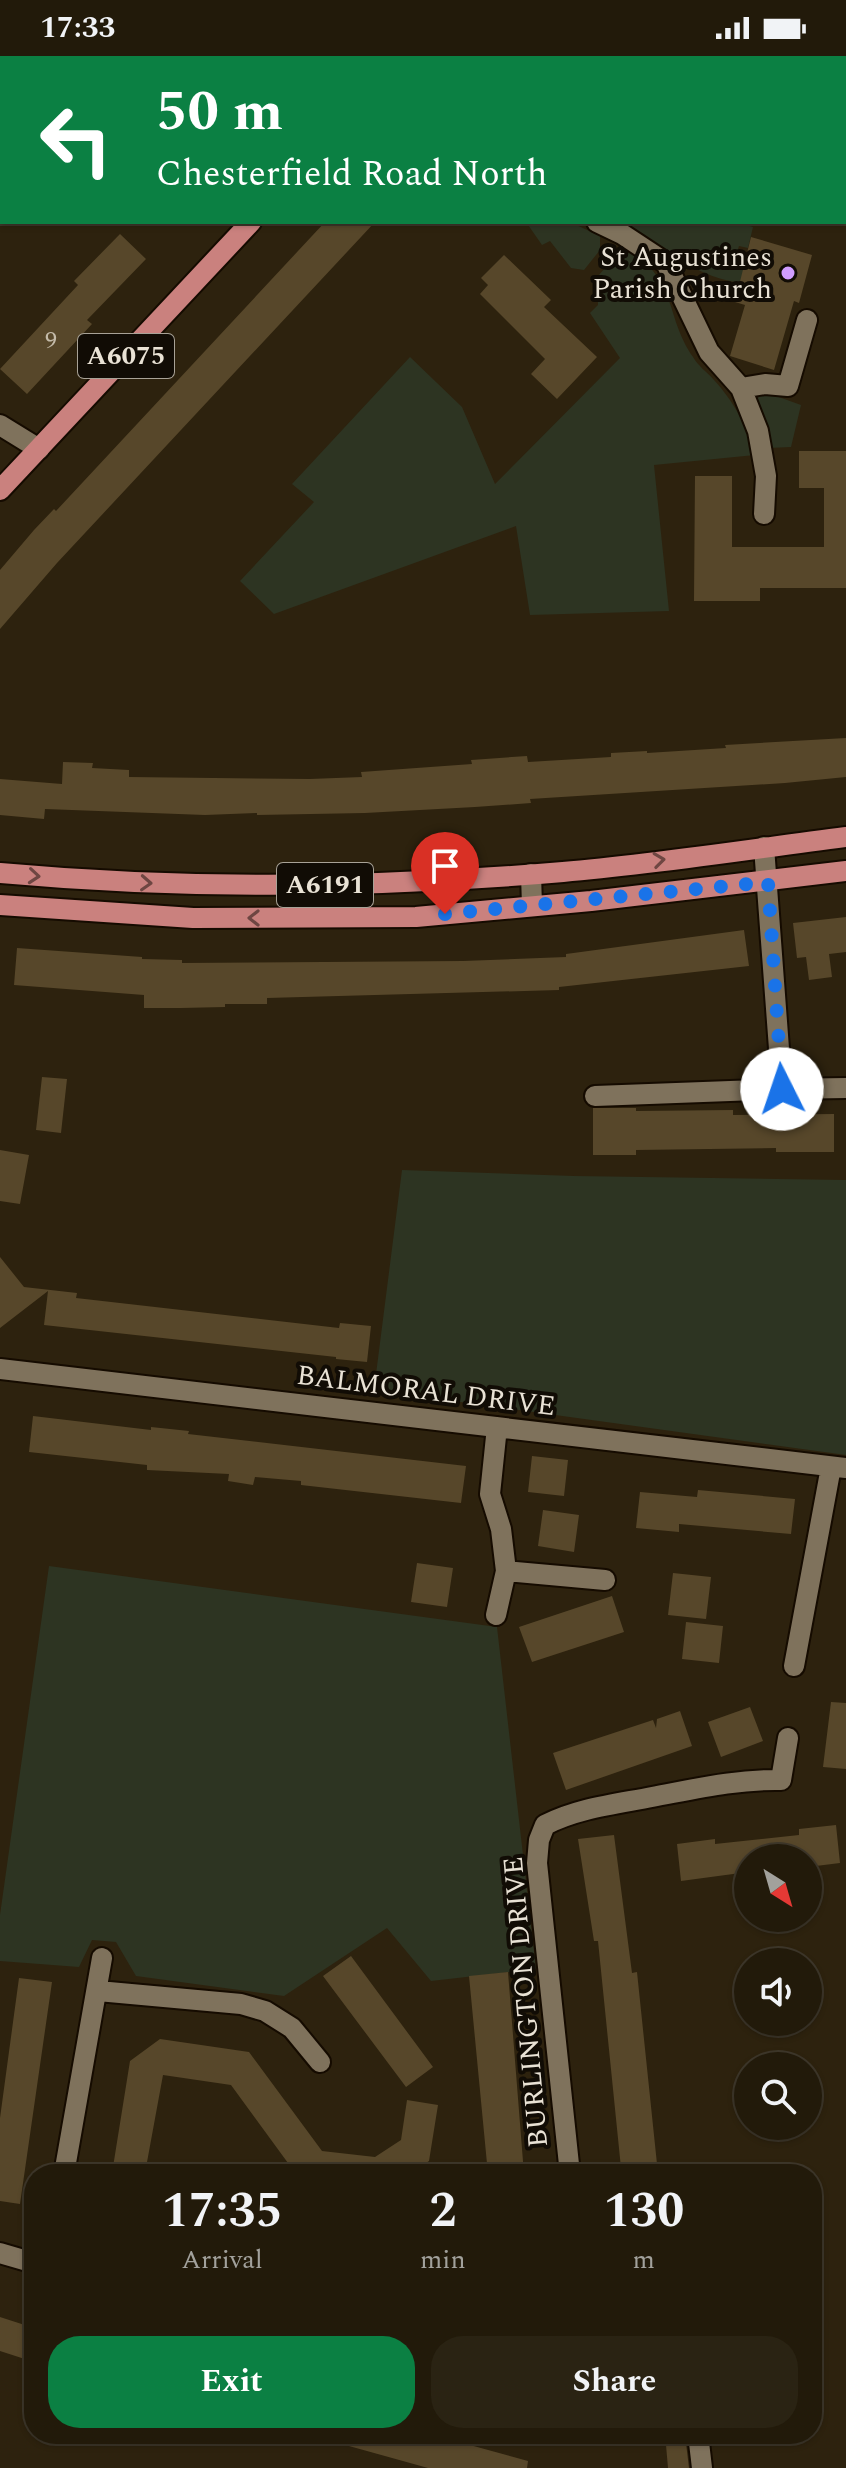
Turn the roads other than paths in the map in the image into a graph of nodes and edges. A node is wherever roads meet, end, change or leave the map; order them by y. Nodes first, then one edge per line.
1 (249, 224) edge
2 (601, 224) edge
3 (807, 320) dead end
4 (741, 388) junction
5 (0, 425) edge
6 (39, 449) junction
7 (0, 490) edge
8 (764, 514) dead end
9 (846, 837) edge
10 (764, 847) junction
11 (846, 871) edge
12 (0, 873) edge
13 (531, 874) junction
14 (768, 882) junction
15 (0, 905) edge
16 (532, 906) junction
17 (846, 1088) edge
18 (782, 1089) junction
19 (595, 1096) dead end
20 (0, 1369) edge
21 (497, 1427) junction
22 (838, 1468) edge
23 (506, 1571) junction
24 (605, 1580) dead end
25 (496, 1615) dead end
26 (794, 1666) dead end
27 (788, 1738) dead end
28 (102, 1958) dead end
29 (98, 1991) junction
30 (320, 2062) dead end
31 (66, 2164) edge
32 (569, 2164) edge
33 (0, 2253) edge
34 (24, 2260) edge
35 (699, 2444) edge
36 (702, 2468) edge

1 - 6 main road, A6075
2 - 4 street
3 - 4 street
4 - 8 street
5 - 6 street
6 - 7 main road, A6075
9 - 10 main road, A6191
13 -> 10 main road, A6191
10 - 14 street
11 - 14 main road, A6191
12 -> 13 main road, A6191
13 - 16 street
14 - 16 main road, A6191
14 - 18 street
16 -> 15 main road, A6191
17 - 18 street
18 - 19 street
20 - 21 street, BALMORAL DRIVE
21 - 22 street, BALMORAL DRIVE
21 - 23 street
22 - 26 street
23 - 24 street
23 - 25 street
27 - 32 street, BURLINGTON DRIVE
28 - 29 street
29 - 30 street
29 - 31 street
33 - 34 street
35 - 36 street

